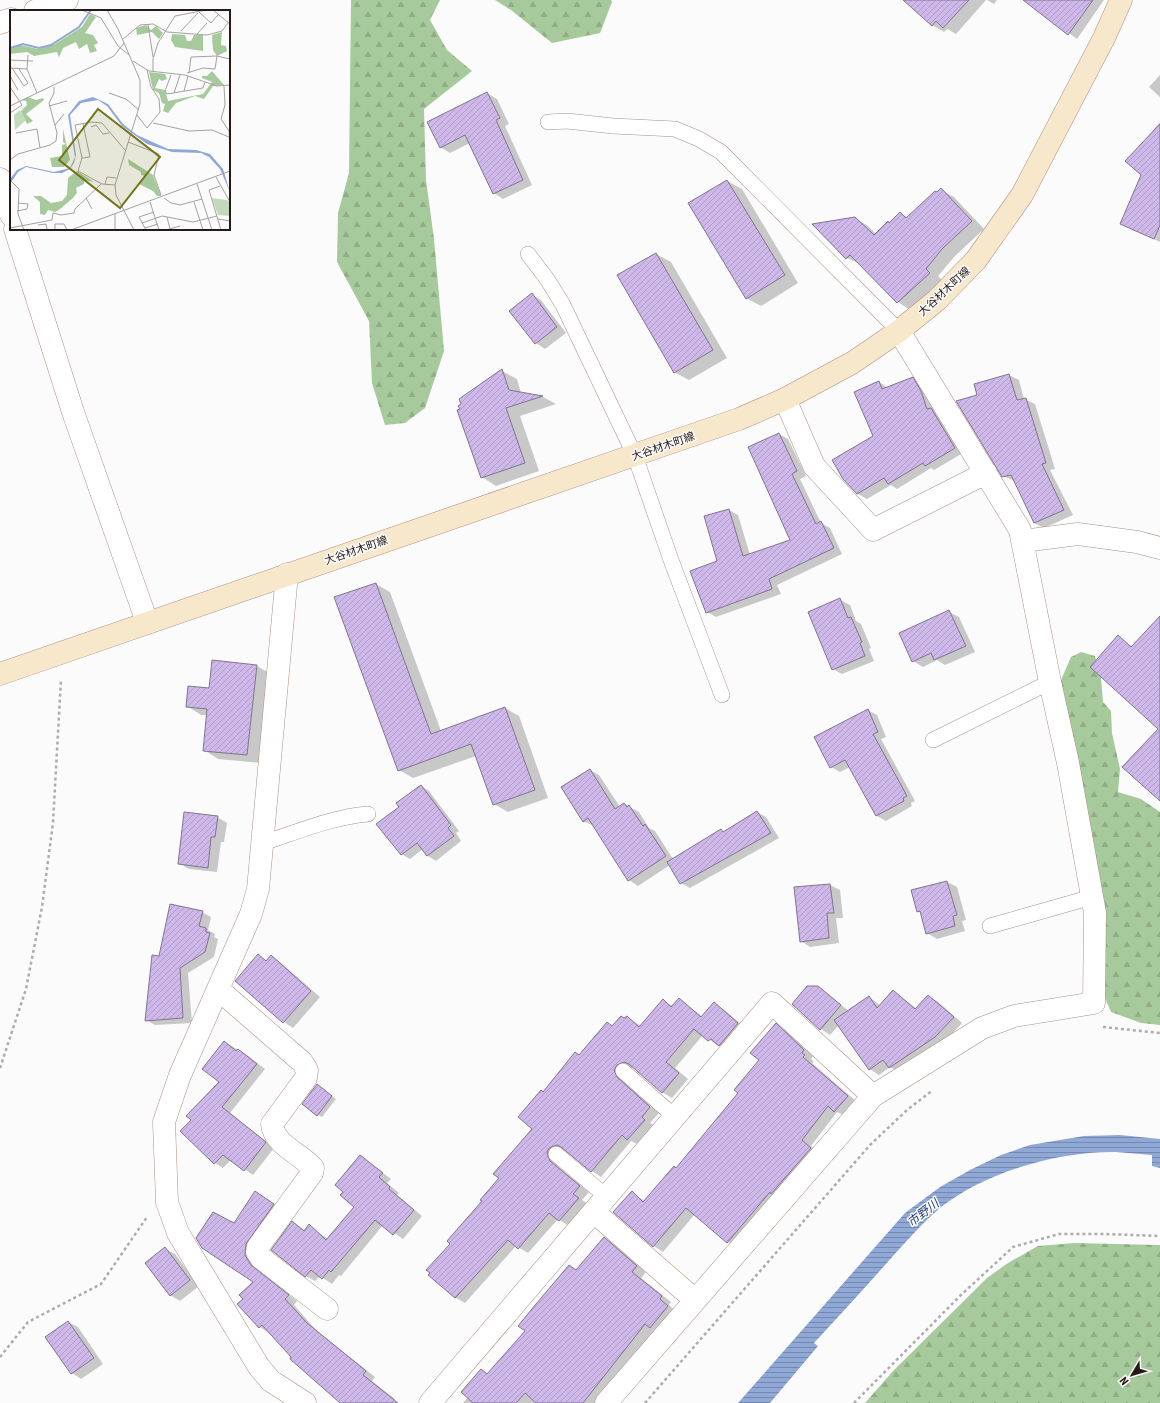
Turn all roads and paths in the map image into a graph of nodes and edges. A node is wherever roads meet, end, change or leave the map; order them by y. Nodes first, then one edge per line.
1 (67, 0) edge
2 (1121, 0) edge
3 (37, 10) edge
4 (10, 19) edge
5 (0, 23) edge
6 (548, 122) dead end
7 (0, 179) edge
8 (10, 212) edge
9 (15, 230) edge
10 (528, 254) dead end
11 (899, 331) junction
12 (785, 399) junction
13 (635, 456) junction
14 (986, 473) junction
15 (1023, 541) junction
16 (1160, 548) edge
17 (287, 574) junction
18 (147, 622) junction
19 (62, 652) junction
20 (0, 674) edge
21 (1050, 682) junction
22 (722, 695) dead end
23 (933, 740) dead end
24 (368, 814) dead end
25 (263, 843) junction
26 (1092, 897) junction
27 (990, 926) dead end
28 (218, 989) junction
29 (1097, 1027) dead end
30 (1160, 1033) edge
31 (0, 1068) edge
32 (623, 1071) dead end
33 (938, 1086) dead end
34 (873, 1096) junction
35 (675, 1117) junction
36 (556, 1154) dead end
37 (166, 1189) junction
38 (600, 1205) junction
39 (1160, 1236) edge
40 (695, 1300) junction
41 (327, 1309) dead end
42 (0, 1357) edge
43 (305, 1403) edge
44 (430, 1403) edge
45 (606, 1403) edge
46 (645, 1403) edge
47 (854, 1403) edge

1 - 3 street
2 - 11 main road, 大谷材木町線
4 - 5 street
6 - 11 lane
7 - 8 street
9 - 18 street
10 - 13 lane
11 - 12 main road, 大谷材木町線
11 - 14 street
12 - 13 main road, 大谷材木町線
12 - 14 street
13 - 17 main road, 大谷材木町線
13 - 22 lane
14 - 15 street
15 - 16 street
15 - 21 street
17 - 18 main road, 大谷材木町線
17 - 25 street
18 - 19 main road, 大谷材木町線
19 - 20 main road, 大谷材木町線
19 - 31 path
21 - 23 lane
21 - 26 street
24 - 25 lane
25 - 28 street
26 - 27 lane
26 - 34 street
28 - 37 street
28 - 41 street
29 - 30 path
32 - 35 lane
33 - 46 path
34 - 35 street
34 - 40 street
35 - 38 street
36 - 38 lane
37 - 42 path
37 - 43 street
38 - 40 street
38 - 44 street
39 - 47 path
40 - 45 street

